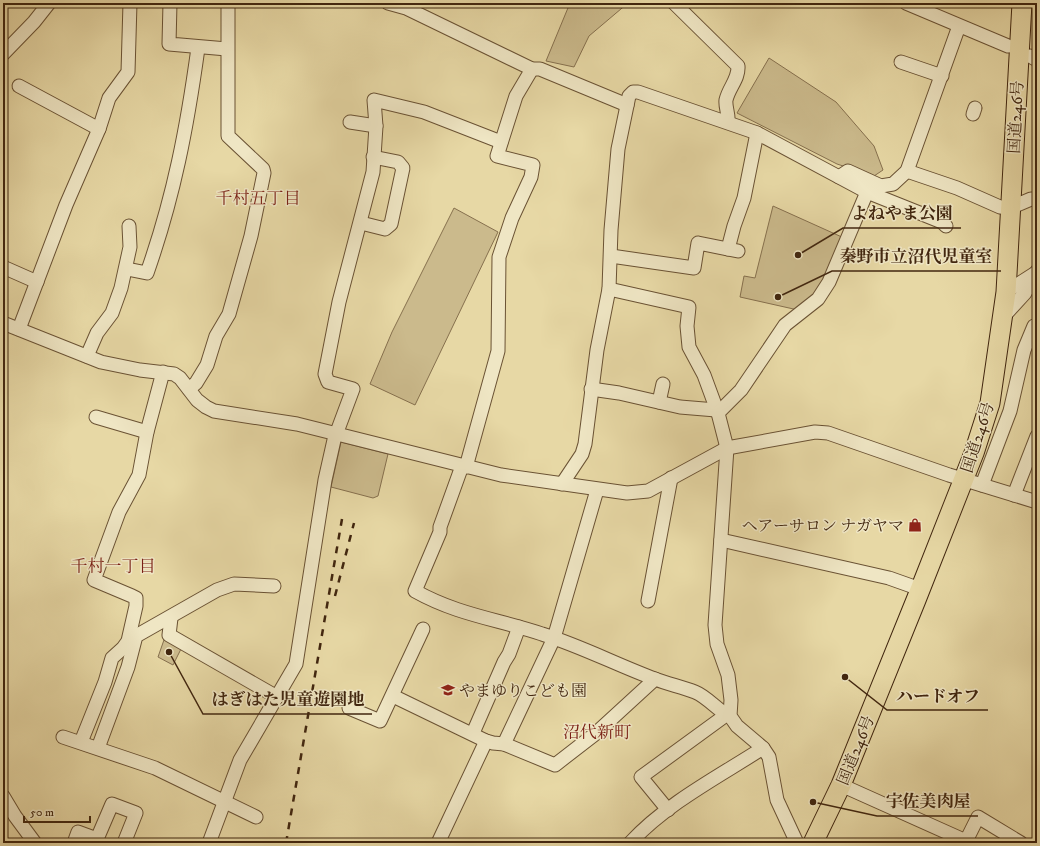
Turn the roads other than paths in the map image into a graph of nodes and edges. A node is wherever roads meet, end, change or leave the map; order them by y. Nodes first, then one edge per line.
1 (49, 3) edge
2 (130, 3) edge
3 (170, 3) edge
4 (228, 3) edge
5 (388, 3) edge
6 (674, 3) edge
7 (906, 3) edge
8 (1022, 5) edge
9 (959, 26) junction
10 (1008, 46) dead end
11 (198, 48) junction
12 (227, 50) junction
13 (3, 54) edge
14 (901, 62) dead end
15 (532, 69) junction
16 (942, 76) junction
17 (19, 86) dead end
18 (627, 105) junction
19 (350, 122) dead end
20 (728, 122) junction
21 (376, 126) junction
22 (99, 129) junction
23 (757, 133) junction
24 (501, 142) junction
25 (373, 157) junction
26 (906, 171) junction
27 (839, 177) junction
28 (867, 192) junction
29 (1037, 199) edge
30 (1010, 208) junction
31 (360, 223) junction
32 (129, 226) dead end
33 (946, 226) dead end
34 (611, 256) junction
35 (3, 267) edge
36 (127, 269) junction
37 (1036, 272) edge
38 (37, 282) junction
39 (609, 289) junction
40 (1006, 292) junction
41 (1004, 316) junction
42 (3, 323) edge
43 (1037, 327) edge
44 (19, 329) junction
45 (87, 356) junction
46 (163, 372) junction
47 (663, 384) dead end
48 (189, 389) junction
49 (591, 389) junction
50 (659, 402) junction
51 (717, 411) junction
52 (96, 417) dead end
53 (148, 432) junction
54 (336, 434) junction
55 (1037, 436) edge
56 (727, 448) junction
57 (464, 467) junction
58 (671, 478) junction
59 (963, 479) junction
60 (562, 484) junction
61 (982, 485) junction
62 (597, 490) junction
63 (1014, 495) junction
64 (1037, 502) edge
65 (721, 540) junction
66 (274, 586) dead end
67 (920, 589) junction
68 (648, 601) dead end
69 (171, 618) junction
70 (519, 627) junction
71 (422, 629) dead end
72 (554, 638) junction
73 (655, 679) junction
74 (393, 696) junction
75 (277, 697) junction
76 (349, 708) dead end
77 (728, 715) junction
78 (473, 733) junction
79 (62, 737) dead end
80 (486, 741) junction
81 (81, 742) junction
82 (504, 744) junction
83 (98, 748) junction
84 (763, 748) junction
85 (841, 785) junction
86 (3, 796) edge
87 (224, 802) junction
88 (668, 810) junction
89 (256, 817) dead end
90 (966, 842) edge
91 (36, 843) edge
92 (74, 843) edge
93 (124, 843) edge
94 (209, 843) edge
95 (438, 843) edge
96 (630, 843) edge
97 (797, 843) edge
98 (813, 843) edge
99 (1021, 843) edge

1 - 13 street
2 - 22 street
3 - 11 street
4 - 12 street
5 - 15 street
6 - 20 street
7 - 9 street
8 - 30 highway, 国道246号
9 - 10 street
9 - 16 street
11 - 12 street
11 - 36 street
12 - 48 street
14 - 16 street
15 - 18 street
15 - 24 street
16 - 26 street
17 - 22 street
18 - 20 street
18 - 34 street
19 - 21 street
20 - 23 street
21 - 24 street
21 - 25 street
22 - 38 street
23 - 27 street
23 - 34 street
24 - 57 street
25 - 31 street
25 - 31 street
26 - 27 street
26 - 30 street
27 - 28 street
28 - 33 street
28 - 51 street
29 - 30 street
30 - 40 highway, 国道246号
31 - 54 street
32 - 36 street
34 - 39 street
35 - 38 street
36 - 45 street
37 - 40 street
37 - 41 street
38 - 44 street
39 - 49 street
39 - 51 street
40 - 41 highway, 国道246号
41 - 59 highway, 国道246号
42 - 44 street
43 - 61 street
44 - 45 street
45 - 46 street
46 - 48 street
46 - 53 street
47 - 50 street
48 - 54 street
49 - 50 street
49 - 60 street
50 - 51 street
51 - 56 street
52 - 53 street
53 - 81 street
54 - 57 street
54 - 75 street
55 - 63 street
56 - 58 street
56 - 59 street
56 - 65 street
57 - 60 street
57 - 70 street
58 - 62 street
58 - 68 street
59 - 61 street
59 - 67 highway, 国道246号
60 - 62 street
61 - 63 street
62 - 72 street
63 - 64 street
65 - 67 street
65 - 77 street
66 - 69 street
67 - 85 highway, 国道246号
69 - 75 street
69 - 83 street
70 - 72 street
70 - 78 street
71 - 74 street
72 - 73 street
72 - 82 street
73 - 77 street
73 - 82 street
74 - 76 street
74 - 78 street
75 - 87 street
77 - 84 street
77 - 88 street
78 - 80 street
79 - 81 street
80 - 82 street
80 - 95 street
81 - 83 street
83 - 87 street
84 - 88 street
84 - 97 street
85 - 90 street
85 - 98 highway, 国道246号
86 - 91 street
87 - 89 street
87 - 94 street
88 - 96 street
90 - 99 street
92 - 93 street

